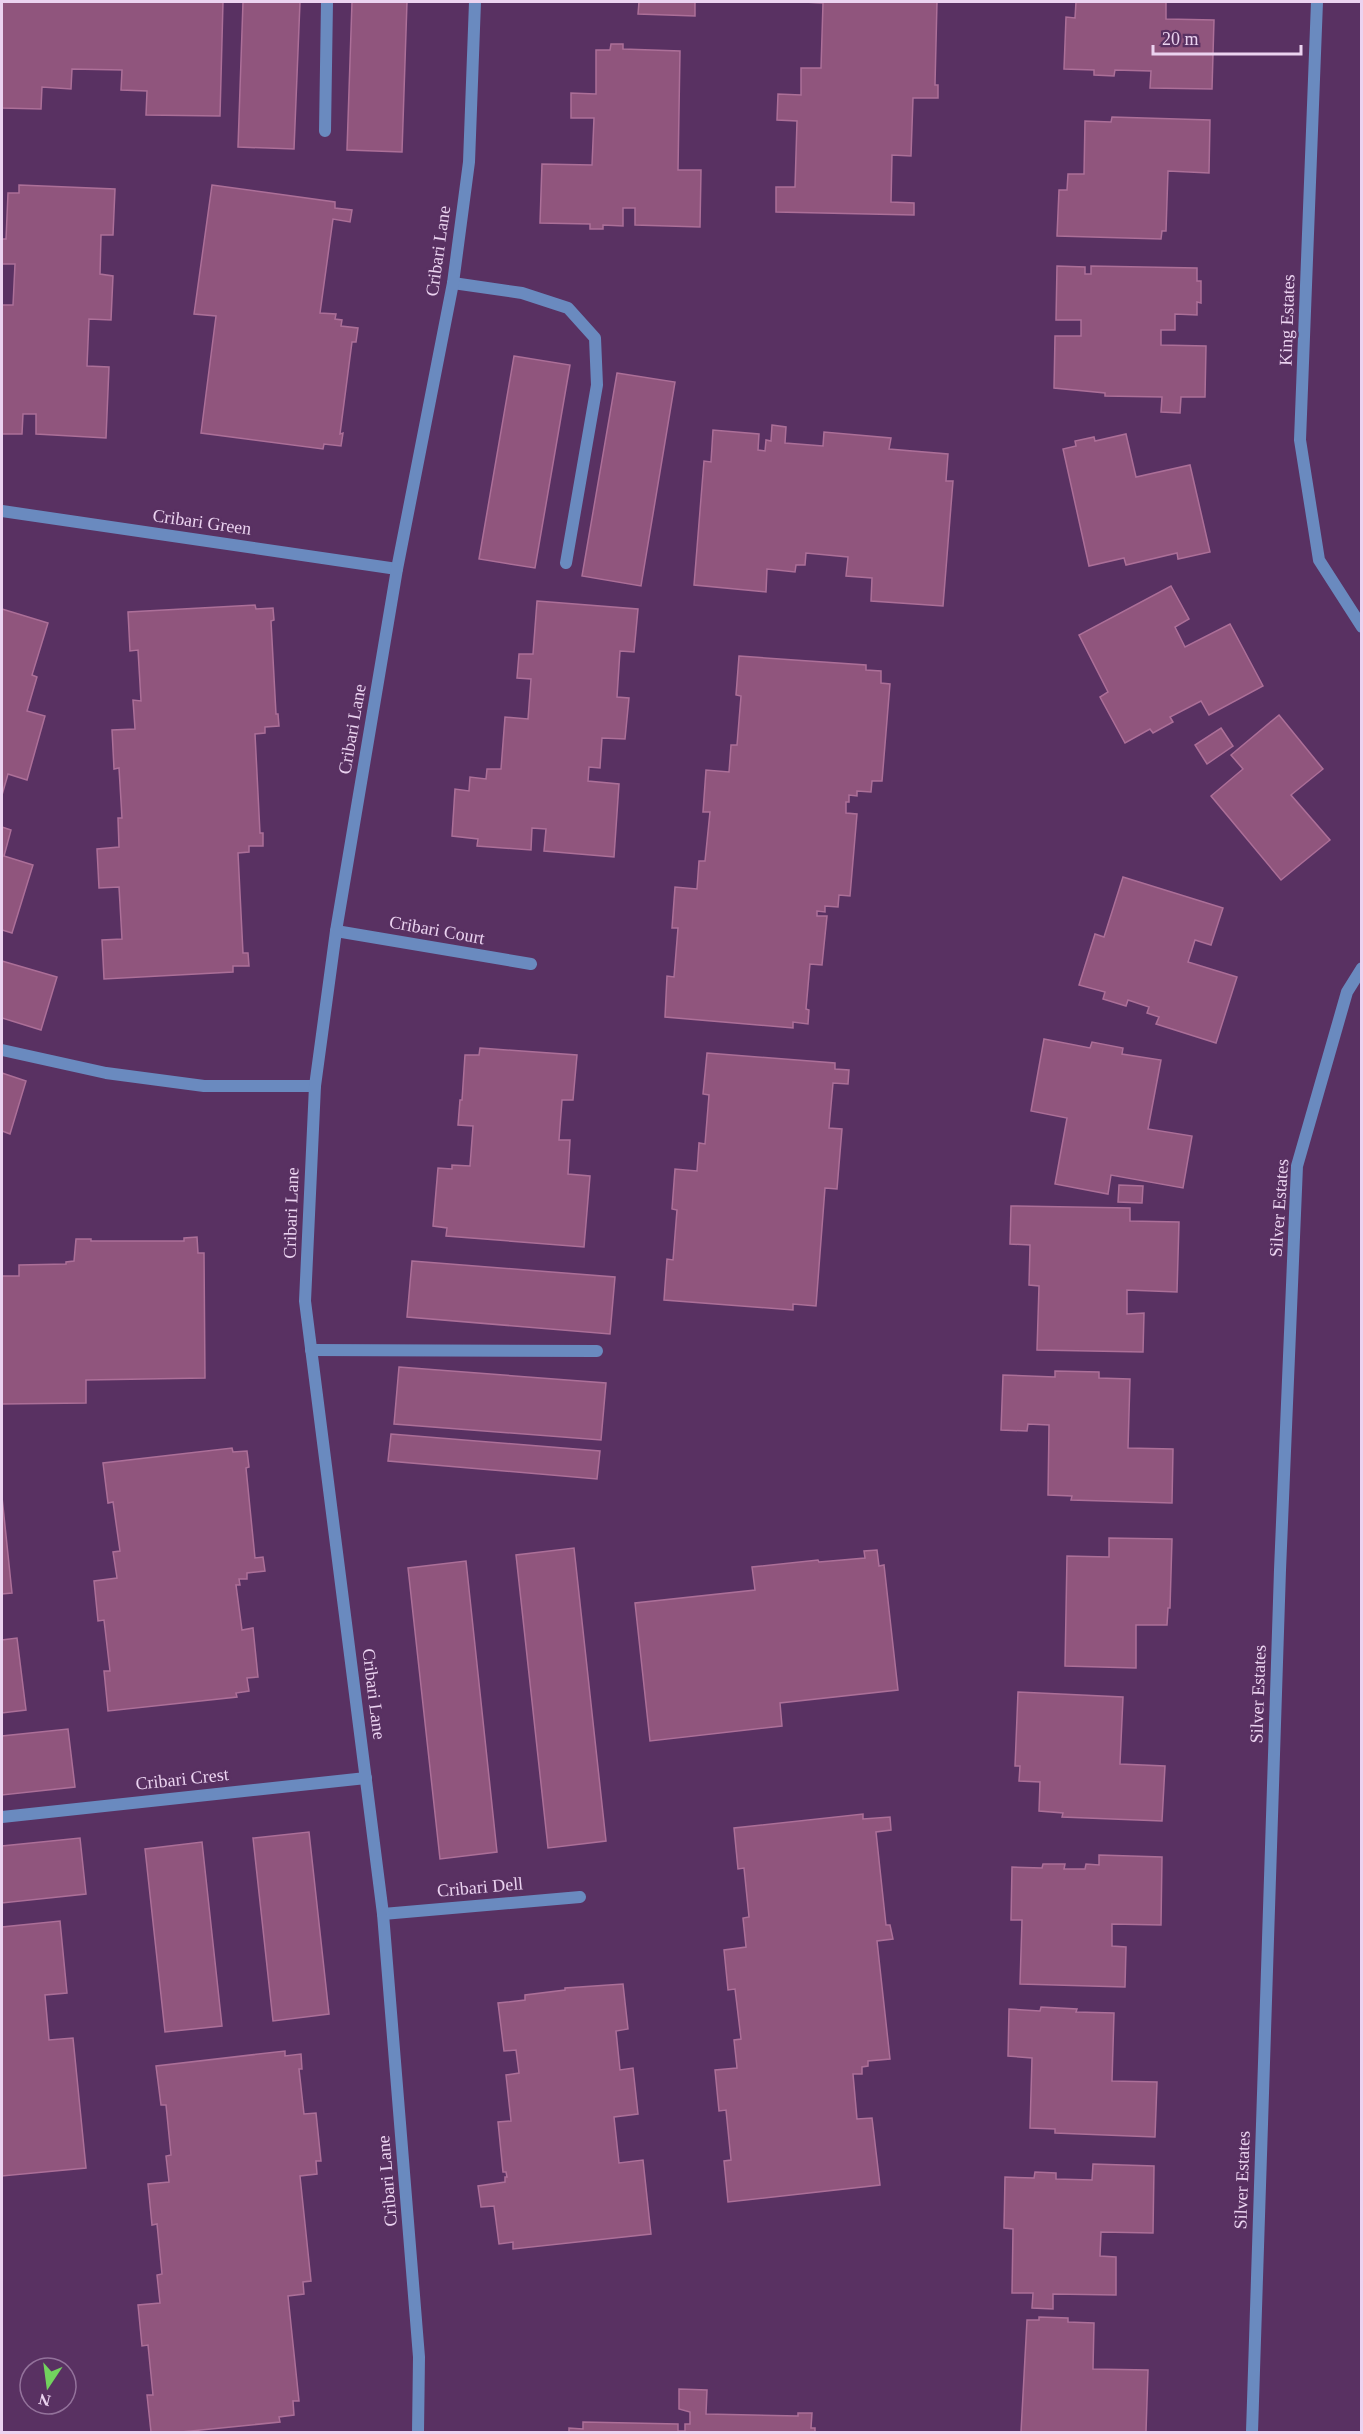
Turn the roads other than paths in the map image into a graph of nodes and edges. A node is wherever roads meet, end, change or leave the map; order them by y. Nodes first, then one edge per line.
1 (327, 2) edge
2 (475, 2) edge
3 (1317, 2) edge
4 (325, 131) dead end
5 (453, 283) junction
6 (2, 510) edge
7 (566, 563) dead end
8 (398, 569) junction
9 (1362, 627) edge
10 (336, 931) junction
11 (531, 964) dead end
12 (1362, 968) edge
13 (2, 1050) edge
14 (315, 1086) junction
15 (311, 1350) junction
16 (597, 1351) dead end
17 (366, 1778) junction
18 (2, 1817) edge
19 (580, 1897) dead end
20 (383, 1914) junction
21 (418, 2433) edge
22 (1252, 2433) edge

1 - 4 street
2 - 5 street, Cribari Lane
3 - 9 street, King Estates
5 - 7 street
5 - 8 street, Cribari Lane
6 - 8 street, Cribari Green
8 - 10 street, Cribari Lane
10 - 11 street, Cribari Court
10 - 14 street, Cribari Lane
12 - 22 street, Silver Estates
13 - 14 street
14 - 15 street, Cribari Lane
15 - 16 street
15 - 17 street, Cribari Lane
17 - 18 street, Cribari Crest
17 - 20 street, Cribari Lane
19 - 20 street, Cribari Dell
20 - 21 street, Cribari Lane

